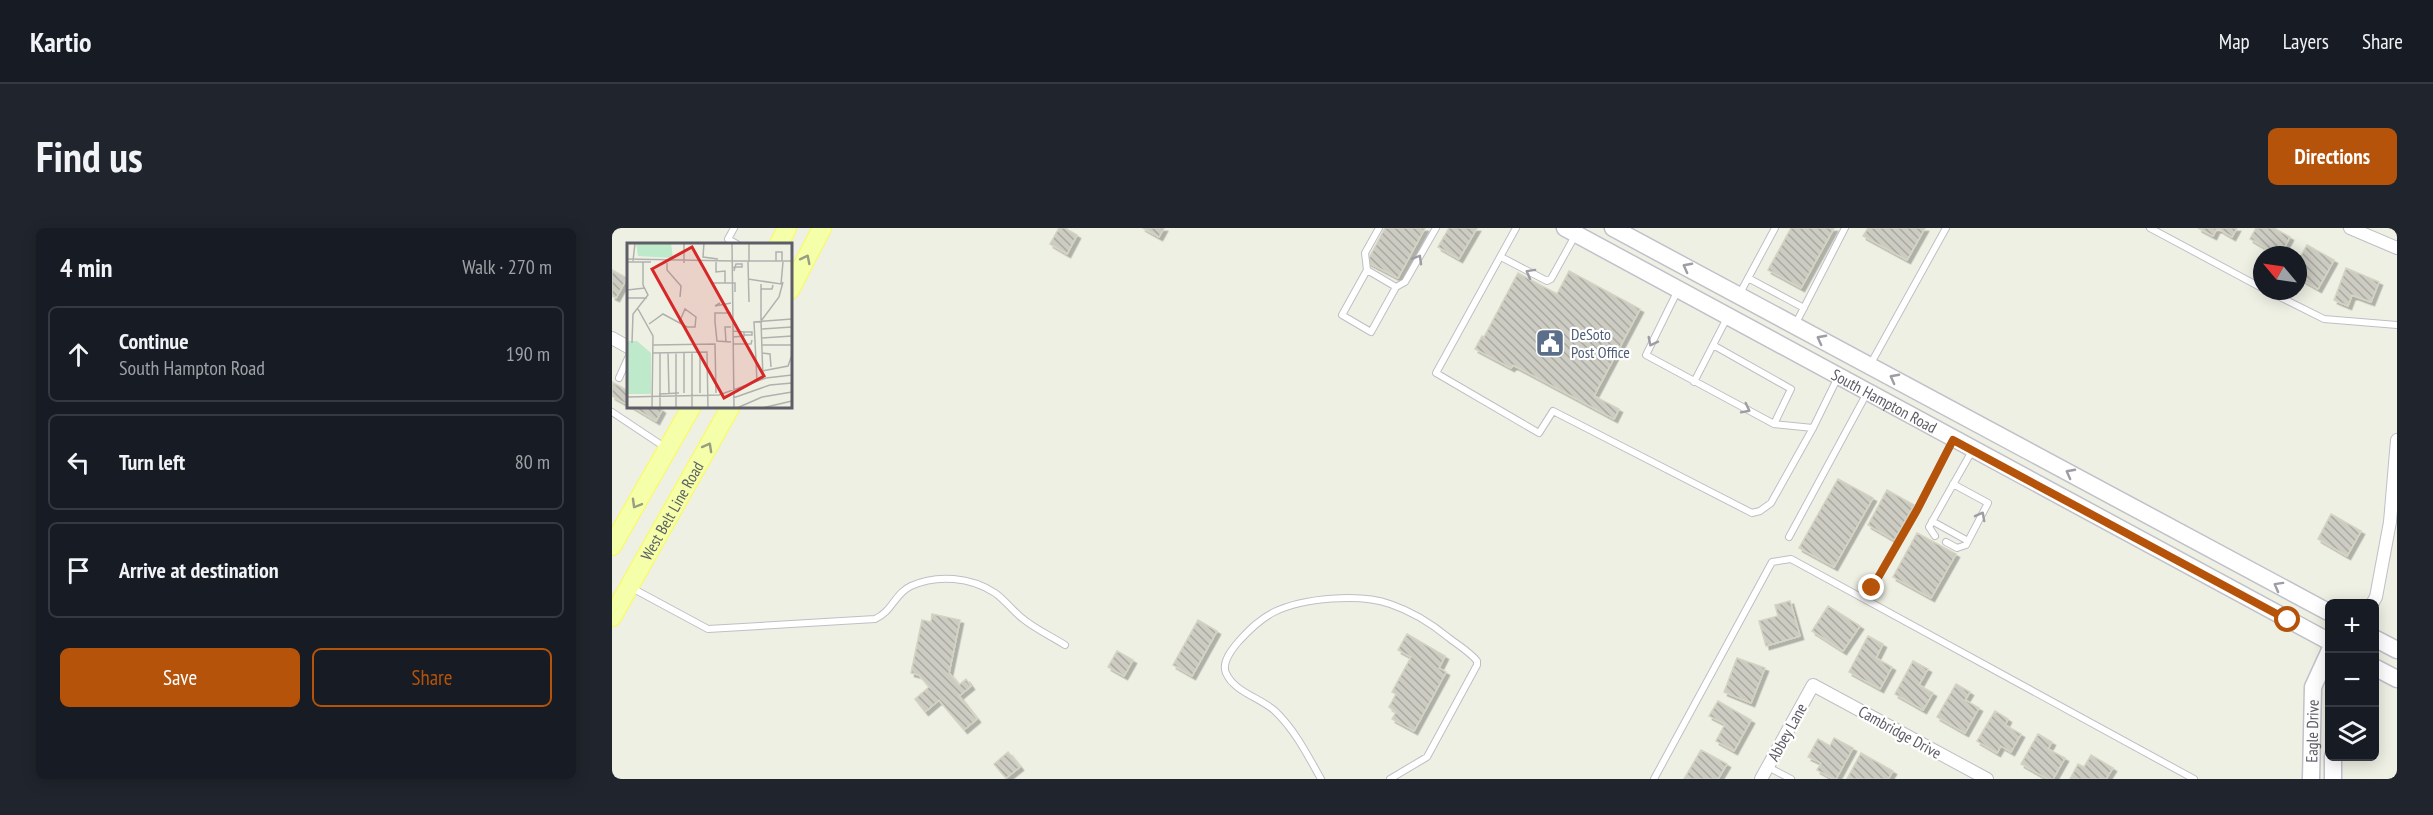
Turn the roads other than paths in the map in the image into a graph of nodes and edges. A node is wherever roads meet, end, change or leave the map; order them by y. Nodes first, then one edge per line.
1 (734, 228) edge
2 (788, 228) edge
3 (822, 228) edge
4 (1379, 228) edge
5 (1436, 228) edge
6 (1516, 228) edge
7 (1613, 228) edge
8 (1775, 228) edge
9 (1845, 228) edge
10 (1946, 228) edge
11 (2150, 228) edge
12 (2350, 228) edge
13 (1570, 231) edge
14 (735, 243) edge
15 (780, 243) edge
16 (2397, 248) edge
17 (1501, 257) junction
18 (1367, 270) junction
19 (1748, 278) junction
20 (2253, 283) edge
21 (792, 286) edge
22 (1396, 287) junction
23 (1678, 290) junction
24 (1739, 295) junction
25 (2286, 300) edge
26 (1804, 308) junction
27 (1728, 316) junction
28 (1794, 325) junction
29 (2397, 325) edge
30 (612, 338) edge
31 (1713, 345) junction
32 (627, 346) edge
33 (1851, 355) junction
34 (627, 360) edge
35 (1870, 366) junction
36 (1838, 377) junction
37 (619, 378) dead end
38 (1694, 382) junction
39 (1867, 392) junction
40 (691, 408) edge
41 (730, 408) edge
42 (612, 412) edge
43 (1774, 423) junction
44 (1813, 428) junction
45 (1953, 440) junction
46 (2397, 440) edge
47 (669, 449) junction
48 (1973, 450) junction
49 (1953, 484) junction
50 (2107, 493) junction
51 (2095, 516) junction
52 (1932, 521) junction
53 (1935, 536) dead end
54 (1789, 537) dead end
55 (1968, 541) junction
56 (1946, 542) dead end
57 (612, 546) edge
58 (629, 587) junction
59 (1872, 588) dead end
60 (2375, 599) edge
61 (2325, 611) edge
62 (612, 617) edge
63 (2325, 639) edge
64 (2379, 641) edge
65 (1065, 645) dead end
66 (2397, 650) edge
67 (2329, 653) edge
68 (2379, 670) edge
69 (2397, 680) edge
70 (1813, 685) joint
71 (2333, 761) edge
72 (1768, 766) junction
73 (1321, 779) edge
74 (1390, 779) edge
75 (1654, 779) edge
76 (1761, 779) edge
77 (1791, 779) edge
78 (1987, 779) edge
79 (2194, 779) edge
80 (2311, 779) edge
81 (2333, 779) edge

1 - 14 lane
2 - 15 main road
21 -> 3 main road
4 - 18 lane
22 -> 5 lane
6 - 17 lane
24 -> 7 main road, South Hampton Road
8 - 19 lane
9 - 26 lane
10 - 35 lane
11 - 20 lane
12 - 16 street
13 -> 17 lane
13 - 23 main road, South Hampton Road
17 - 44 lane
18 - 22 lane
18 - 22 lane
19 - 24 lane
19 - 26 lane
23 - 27 main road, South Hampton Road
23 -> 38 lane
24 - 27 main road
24 - 28 main road, South Hampton Road
25 - 29 lane
26 - 28 lane
27 - 31 lane
27 - 36 main road, South Hampton Road
33 -> 28 main road, South Hampton Road
30 - 32 street
31 - 38 lane
31 - 43 lane
33 - 35 main road, South Hampton Road
33 - 36 main road
34 - 37 lane
50 -> 35 main road, South Hampton Road
36 - 39 main road, South Hampton Road
36 - 44 lane
38 -> 43 lane
39 - 45 main road, South Hampton Road
39 - 54 lane
40 - 47 main road, West Belt Line Road
58 -> 41 main road, West Belt Line Road
42 - 47 lane
43 - 44 lane
45 - 48 main road, South Hampton Road
45 - 59 lane
46 - 60 street
47 -> 57 main road, West Belt Line Road
48 - 49 lane
48 - 51 main road, South Hampton Road
49 - 52 lane
55 -> 49 lane
50 - 51 main road
61 -> 50 main road, South Hampton Road
51 - 63 main road, South Hampton Road
52 - 53 lane
52 - 55 lane
55 - 56 lane
58 - 62 main road, West Belt Line Road
58 - 65 lane
64 - 66 main road
67 - 80 main road, Eagle Drive
68 - 69 main road
70 - 72 street, Abbey Lane
70 - 78 street, Cambridge Drive
71 - 81 main road, Eagle Drive
72 - 76 street, Abbey Lane
72 - 77 lane
73 - 74 lane
75 - 79 lane

